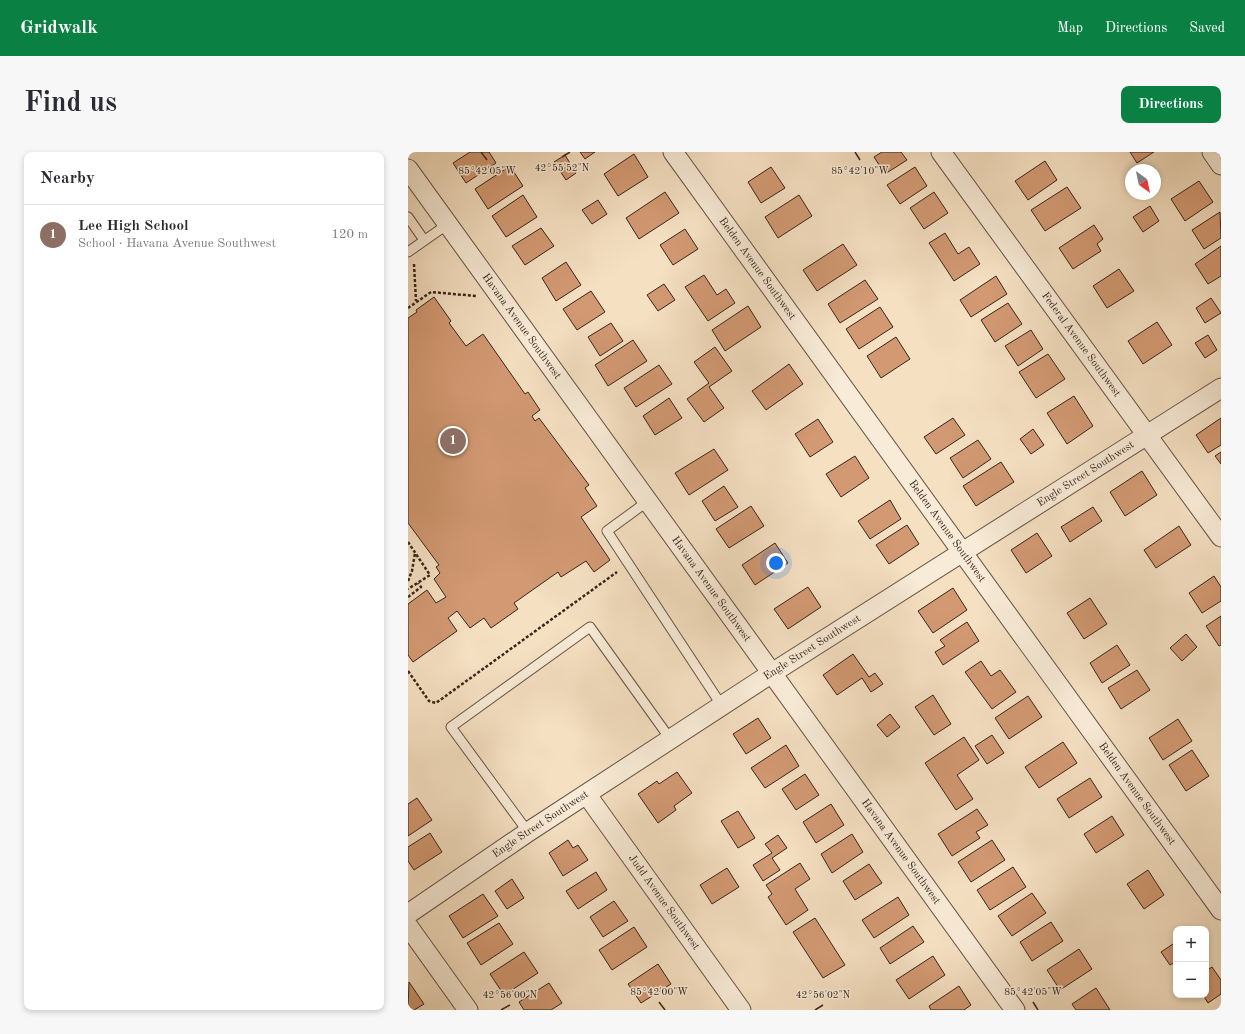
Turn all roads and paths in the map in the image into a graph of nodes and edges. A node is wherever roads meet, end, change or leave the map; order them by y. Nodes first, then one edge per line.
1 (672, 152) edge
2 (941, 152) edge
3 (1212, 152) edge
4 (1221, 165) edge
5 (408, 169) edge
6 (408, 217) edge
7 (448, 224) junction
8 (424, 240) junction
9 (416, 246) junction
10 (408, 252) edge
11 (480, 296) dead end
12 (416, 302) junction
13 (408, 308) edge
14 (1221, 388) edge
15 (1147, 436) junction
16 (648, 502) junction
17 (1221, 537) edge
18 (408, 542) edge
19 (415, 552) junction
20 (962, 554) junction
21 (408, 581) edge
22 (604, 582) dead end
23 (418, 583) junction
24 (408, 589) edge
25 (408, 597) edge
26 (408, 671) edge
27 (772, 673) junction
28 (722, 706) junction
29 (671, 740) junction
30 (586, 795) junction
31 (528, 832) junction
32 (1221, 910) edge
33 (408, 914) edge
34 (408, 926) edge
35 (468, 1010) edge
36 (741, 1010) edge
37 (1015, 1010) edge

1 - 20 street, Belden Avenue Southwest
2 - 15 street, Federal Avenue Southwest
3 - 4 street
5 - 7 street, Havana Avenue Southwest
6 - 8 lane
7 - 8 lane
7 - 16 street, Havana Avenue Southwest
8 - 9 lane
9 - 10 lane
9 - 12 path
11 - 12 path
12 - 13 path
14 - 15 street, Engle Street Southwest
15 - 17 street, Federal Avenue Southwest
15 - 20 street, Engle Street Southwest
16 - 27 street, Havana Avenue Southwest
16 - 28 lane
18 - 19 path
19 - 21 path
19 - 23 path
20 - 27 street, Engle Street Southwest
20 - 32 street, Belden Avenue Southwest
22 - 26 path
23 - 24 path
23 - 25 path
27 - 28 street, Engle Street Southwest
27 - 37 street, Havana Avenue Southwest
28 - 29 street, Engle Street Southwest
29 - 30 street, Engle Street Southwest
29 - 31 lane
30 - 31 street, Engle Street Southwest
30 - 36 street, Judd Avenue Southwest
31 - 33 street, Engle Street Southwest
34 - 35 street

